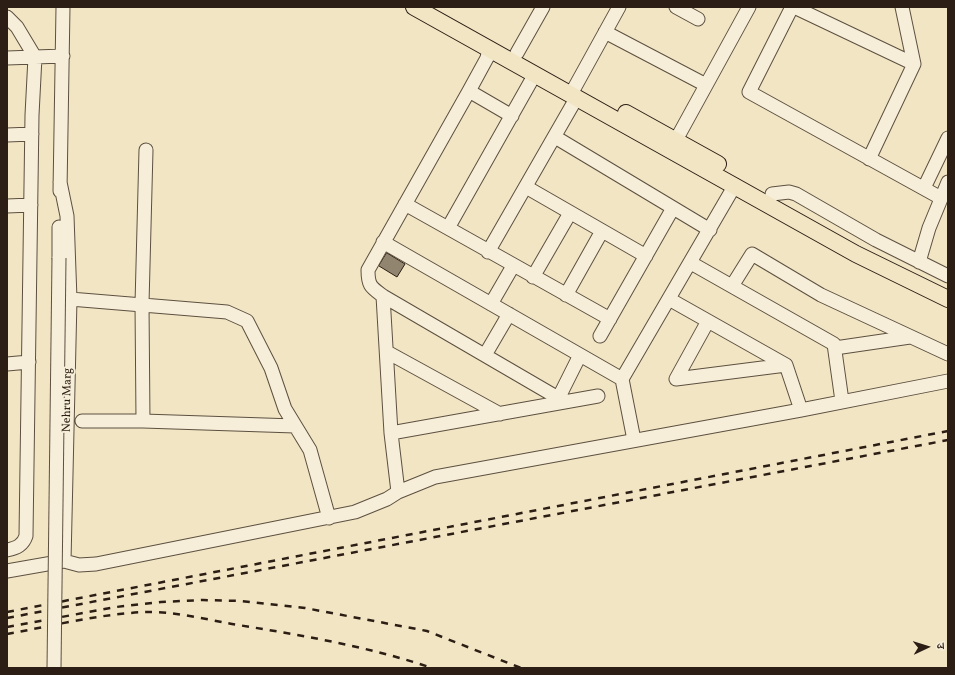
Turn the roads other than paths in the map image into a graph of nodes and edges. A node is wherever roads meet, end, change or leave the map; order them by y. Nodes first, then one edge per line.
1 (63, 7) edge
2 (414, 7) edge
3 (433, 7) edge
4 (543, 7) edge
5 (619, 7) edge
6 (676, 7) edge
7 (749, 7) edge
8 (793, 7) edge
9 (902, 7) edge
10 (7, 17) edge
11 (698, 19) dead end
12 (605, 32) junction
13 (490, 49) junction
14 (518, 54) junction
15 (63, 56) junction
16 (35, 57) junction
17 (7, 58) edge
18 (914, 64) junction
19 (534, 74) junction
20 (706, 85) junction
21 (469, 90) junction
22 (575, 92) junction
23 (512, 116) junction
24 (32, 134) junction
25 (7, 135) edge
26 (555, 137) junction
27 (948, 138) edge
28 (676, 140) junction
29 (146, 150) dead end
30 (869, 158) junction
31 (60, 182) junction
32 (948, 182) edge
33 (735, 185) junction
34 (526, 187) junction
35 (924, 188) junction
36 (772, 194) junction
37 (941, 198) junction
38 (405, 204) junction
39 (31, 205) junction
40 (7, 206) edge
41 (673, 208) junction
42 (789, 210) junction
43 (570, 213) junction
44 (448, 228) junction
45 (710, 230) junction
46 (602, 231) junction
47 (383, 242) junction
48 (488, 252) junction
49 (646, 256) junction
50 (919, 262) junction
51 (691, 263) junction
52 (513, 266) junction
53 (948, 276) edge
54 (533, 277) junction
55 (732, 286) junction
56 (948, 288) edge
57 (566, 295) junction
58 (383, 296) junction
59 (70, 299) junction
60 (669, 299) junction
61 (948, 299) edge
62 (142, 304) junction
63 (490, 304) junction
64 (509, 314) junction
65 (610, 319) junction
66 (708, 321) junction
67 (600, 336) dead end
68 (910, 337) junction
69 (835, 348) junction
70 (387, 352) junction
71 (948, 354) edge
72 (485, 355) junction
73 (580, 355) junction
74 (29, 362) junction
75 (7, 364) edge
76 (786, 365) junction
77 (622, 379) junction
78 (948, 381) edge
79 (598, 396) dead end
80 (561, 400) junction
81 (842, 401) junction
82 (801, 410) junction
83 (500, 414) junction
84 (82, 421) dead end
85 (143, 421) junction
86 (295, 426) junction
87 (391, 433) junction
88 (634, 440) junction
89 (398, 492) junction
90 (330, 518) junction
91 (7, 550) edge
92 (64, 561) junction
93 (7, 571) edge
94 (54, 668) edge

1 - 15 street
2 - 13 main road
3 - 14 main road
4 - 14 street
5 - 12 street
6 - 11 street
7 - 20 street
8 - 18 street
8 - 30 street
9 - 18 street
10 - 16 street
12 - 20 street
12 - 22 street
13 - 19 main road
13 - 21 street
14 - 22 main road
15 - 16 street
15 - 31 street
16 - 17 street
16 - 24 street
18 - 30 street
19 - 22 main road
19 - 23 street
20 - 28 street
21 - 23 street
21 - 38 street
22 - 26 street
22 - 28 main road
22 - 33 main road
23 - 44 street
24 - 25 street
24 - 39 street
26 - 34 street
26 - 41 street
27 - 35 street
28 - 36 main road
29 - 62 street
30 - 35 street
31 - 59 street, Nehru Marg
31 - 94 street, bridge
32 - 37 street
33 - 42 main road
33 - 45 street
34 - 43 street
34 - 48 street
35 - 37 street
36 - 42 main road
36 - 50 street
37 - 50 street
38 - 44 street
38 - 47 street
39 - 40 street
39 - 74 street
41 - 45 street
41 - 49 street
42 - 56 main road
42 - 61 main road
43 - 46 street
43 - 54 street
44 - 48 street
45 - 51 street
46 - 49 street
46 - 57 street
47 - 58 street
47 - 63 street
48 - 52 street
49 - 65 street
50 - 53 street
51 - 55 street
51 - 60 street
52 - 54 street
52 - 63 street
54 - 57 street
55 - 68 street
55 - 69 street
57 - 65 street
58 - 70 street
58 - 72 street
59 - 62 street
59 - 92 street, Nehru Marg
60 - 66 street
60 - 77 street
62 - 85 street
62 - 86 street
63 - 64 street
64 - 72 street
64 - 73 street
65 - 67 street
66 - 76 street
66 - 76 street
68 - 69 street
68 - 71 street
69 - 81 street
70 - 83 street
70 - 87 street
72 - 80 street
73 - 77 street
73 - 80 street
74 - 75 street
74 - 91 street
76 - 82 street
77 - 88 street
78 - 81 street
79 - 80 street
80 - 83 street
81 - 82 street
82 - 88 street
83 - 87 street
84 - 85 street
85 - 86 street
86 - 90 street
87 - 89 street
88 - 89 street
89 - 90 street
90 - 92 street
92 - 93 street

